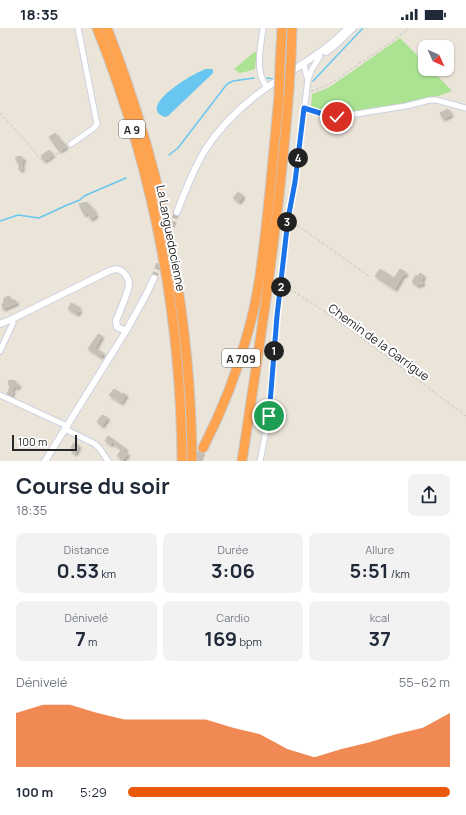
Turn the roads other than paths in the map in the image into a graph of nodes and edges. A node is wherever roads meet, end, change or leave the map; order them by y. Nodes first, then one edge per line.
1 (78, 28) edge
2 (97, 28) edge
3 (107, 28) edge
4 (263, 28) edge
5 (282, 28) edge
6 (292, 28) edge
7 (348, 28) edge
8 (354, 28) edge
9 (320, 56) junction
10 (306, 62) junction
11 (308, 79) junction
12 (269, 86) junction
13 (304, 108) junction
14 (466, 108) edge
15 (71, 144) road end
16 (177, 212) tunnel mouth
17 (154, 278) tunnel mouth
18 (12, 319) junction
19 (0, 324) edge
20 (126, 331) junction
21 (0, 351) edge
22 (0, 395) edge
23 (66, 428) junction
24 (204, 448) tunnel mouth
25 (45, 461) edge
26 (108, 461) edge
27 (182, 461) edge
28 (192, 461) edge
29 (242, 461) edge
30 (260, 461) edge

1 - 15 street
2 - 27 highway, La Languedocienne / A 9
3 - 28 highway, La Languedocienne / A 9
4 - 12 street
5 - 24 highway, A 709, bridge
6 - 29 highway, A 709, bridge
7 - 10 street
8 - 9 street
9 - 10 street
9 - 11 street
10 - 11 street
10 - 12 street
11 - 13 street
12 - 16 street
13 - 14 street
13 - 30 street
17 - 20 street
18 - 19 street
18 - 20 street
18 - 21 street
20 - 23 street
22 - 23 street
23 - 25 street
23 - 26 street

